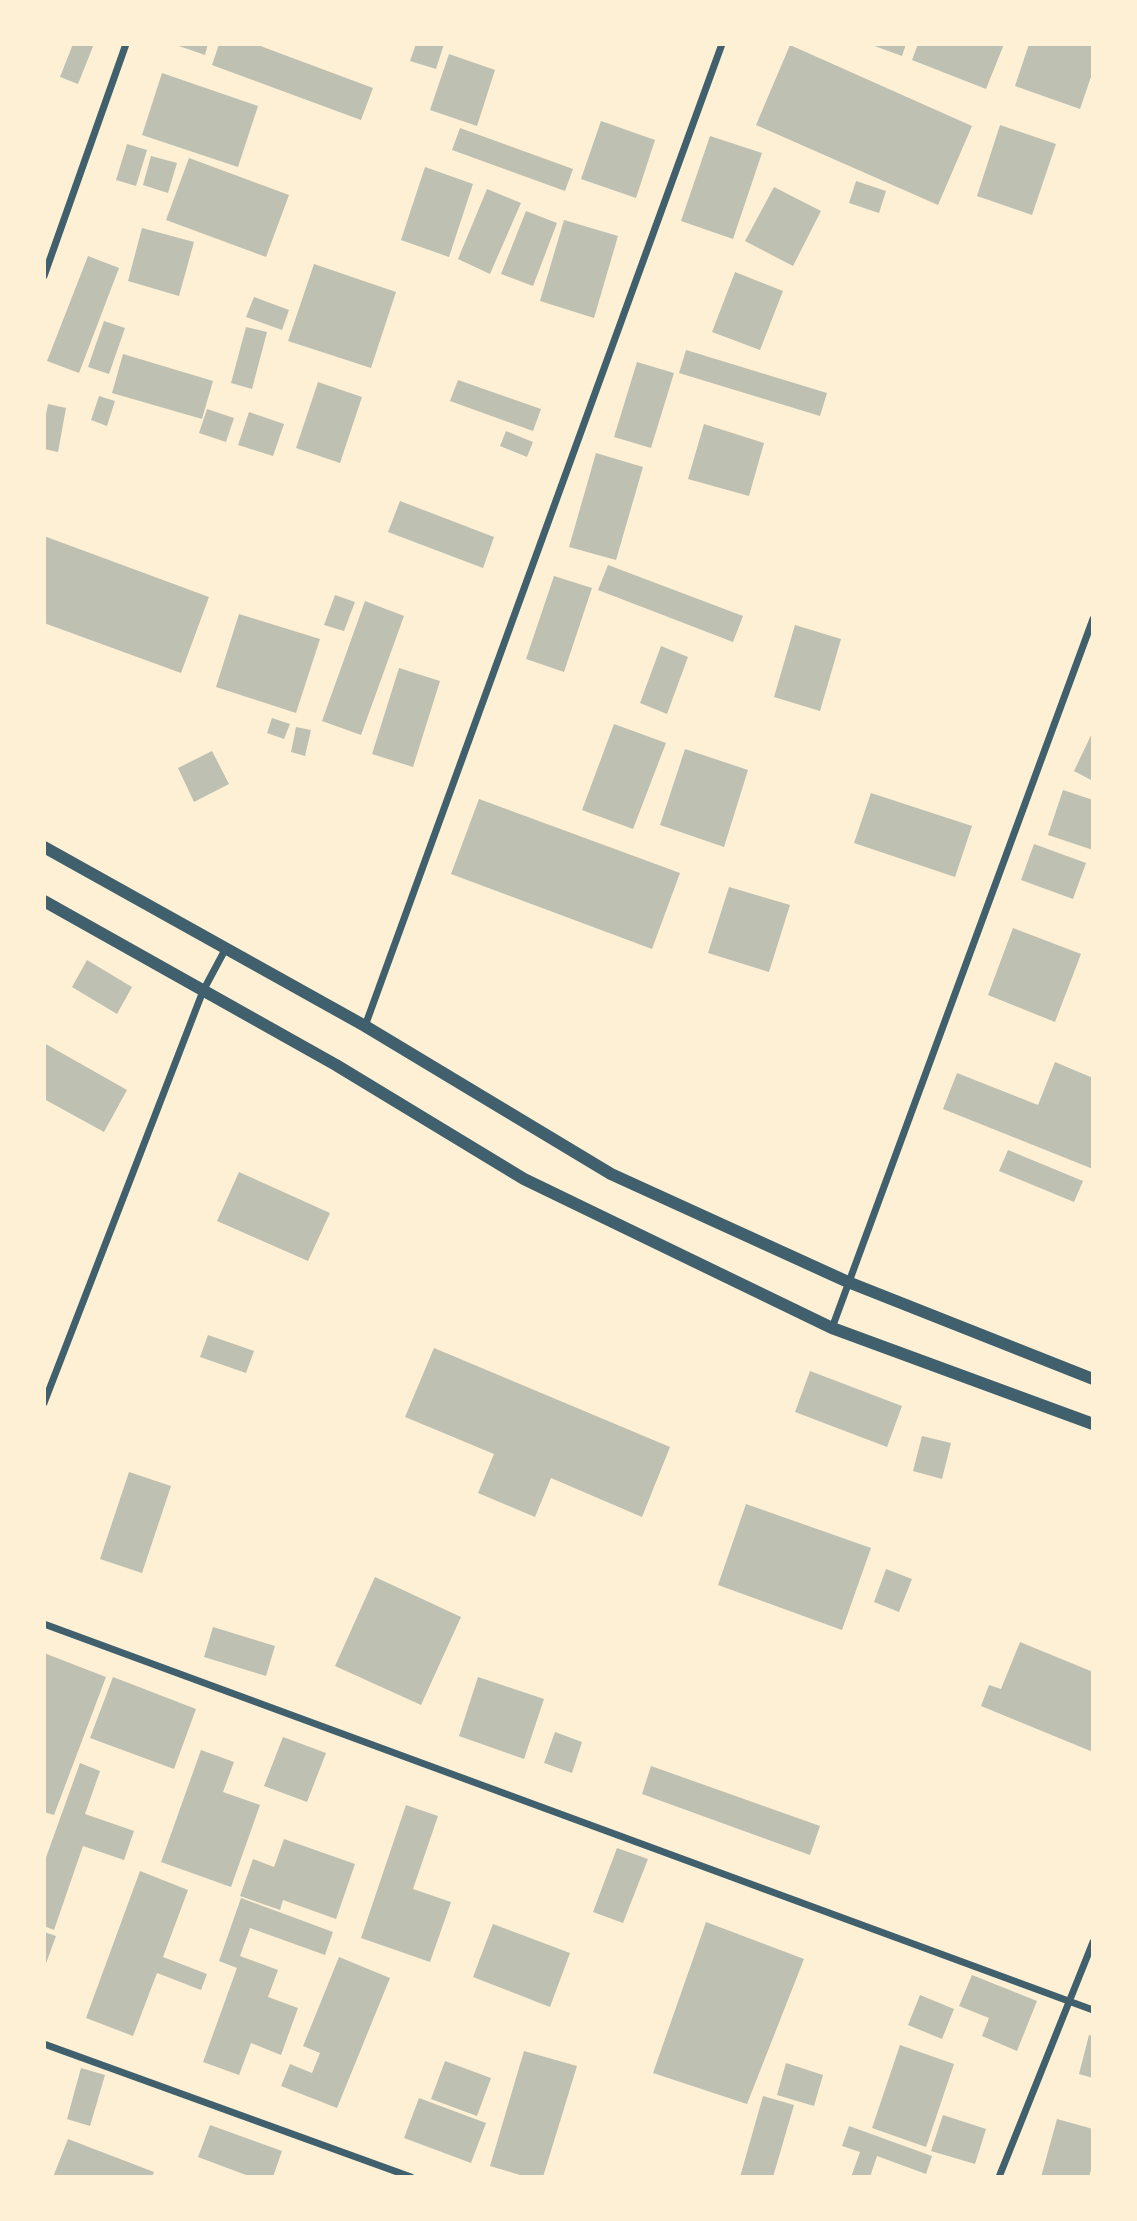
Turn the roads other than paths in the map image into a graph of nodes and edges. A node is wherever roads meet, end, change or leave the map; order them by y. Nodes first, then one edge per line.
1 (126, 44) edge
2 (722, 44) edge
3 (44, 276) edge
4 (1093, 619) edge
5 (44, 847) edge
6 (44, 901) edge
7 (226, 948) junction
8 (203, 991) junction
9 (365, 1026) junction
10 (848, 1282) junction
11 (832, 1328) junction
12 (1093, 1379) edge
13 (44, 1403) edge
14 (1093, 1424) edge
15 (44, 1624) edge
16 (1093, 1942) edge
17 (1068, 2001) junction
18 (1093, 2010) edge
19 (44, 2044) edge
20 (411, 2177) edge
21 (999, 2177) edge

1 - 3 street
2 - 9 street
4 - 10 street
5 - 7 street
6 - 8 street
7 - 8 street
7 - 9 street
8 - 11 street
8 - 13 street
9 - 10 street
10 - 11 street
10 - 12 street
11 - 14 street
15 - 17 street
16 - 17 street
17 - 18 street
17 - 21 street
19 - 20 street

